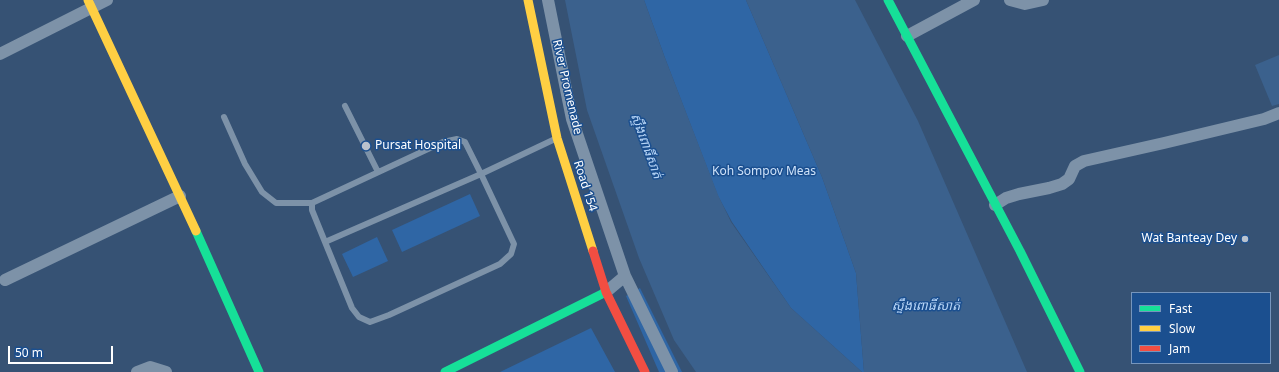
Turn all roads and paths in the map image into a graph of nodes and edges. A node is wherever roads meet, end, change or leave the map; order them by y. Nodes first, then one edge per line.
1 (108, 0) edge
2 (528, 0) edge
3 (548, 0) edge
4 (888, 0) edge
5 (974, 0) edge
6 (1010, 0) edge
7 (1043, 0) edge
8 (89, 4) edge
9 (907, 36) junction
10 (0, 54) edge
11 (345, 106) dead end
12 (1279, 113) edge
13 (224, 117) dead end
14 (557, 138) junction
15 (378, 172) junction
16 (481, 174) junction
17 (180, 196) junction
18 (312, 203) junction
19 (995, 205) junction
20 (325, 242) junction
21 (626, 276) junction
22 (5, 280) dead end
23 (606, 292) junction
24 (137, 372) edge
25 (166, 372) edge
26 (259, 372) edge
27 (445, 372) edge
28 (644, 372) edge
29 (672, 372) edge
30 (1080, 372) edge

1 - 8 street
2 - 14 street, Road 154
3 - 21 street, River Promenade
4 - 9 street
5 - 9 street
6 - 7 street
8 - 10 street
8 - 17 street
9 - 19 street
11 - 15 lane
12 - 19 street
13 - 18 lane
14 - 16 lane
14 - 23 street, Road 154
15 - 16 lane
15 - 18 lane
16 - 20 lane
16 - 20 lane
17 - 22 street
17 - 26 street
18 - 20 lane
19 - 30 street
21 - 23 street
21 - 29 street, River Promenade
23 - 27 street
23 - 28 street, Road 154
24 - 25 street

